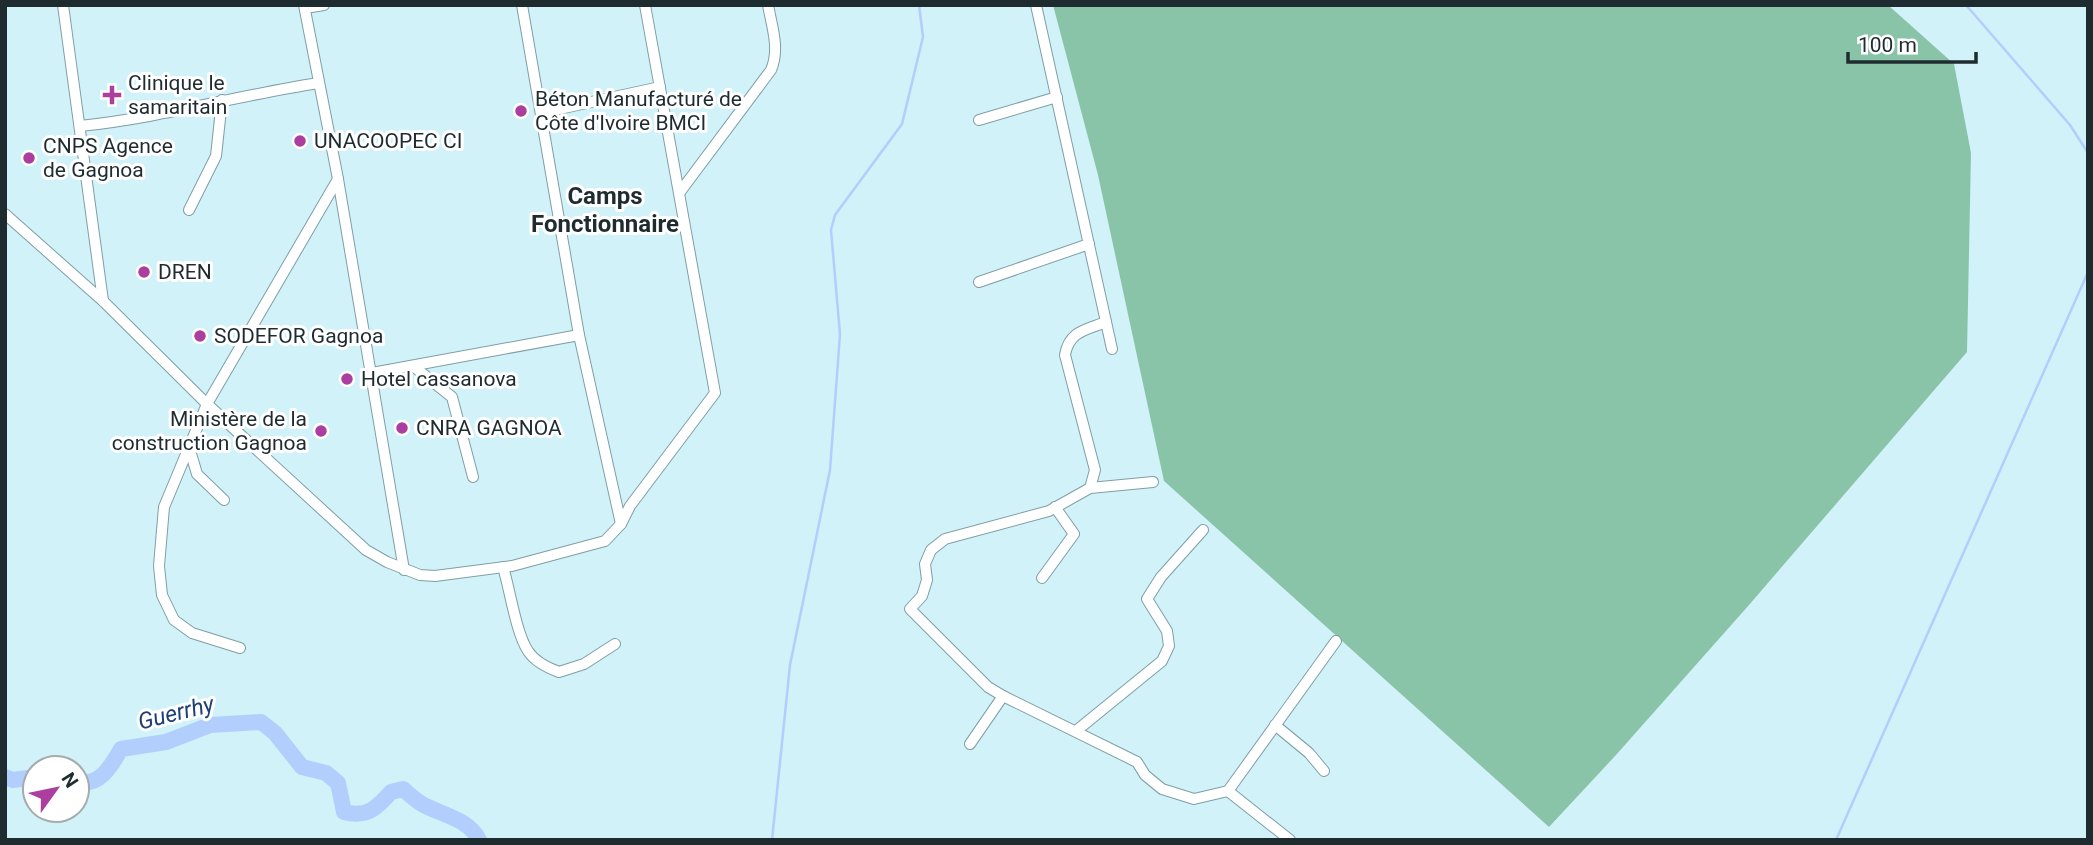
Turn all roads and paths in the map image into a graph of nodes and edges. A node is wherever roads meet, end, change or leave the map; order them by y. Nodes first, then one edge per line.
1 (63, 5) edge
2 (324, 5) edge
3 (522, 5) edge
4 (645, 5) edge
5 (768, 5) edge
6 (1036, 5) edge
7 (305, 7) edge
8 (319, 83) junction
9 (660, 87) junction
10 (1057, 97) junction
11 (222, 100) junction
12 (541, 113) junction
13 (979, 120) dead end
14 (80, 126) junction
15 (338, 178) junction
16 (680, 192) junction
17 (189, 210) dead end
18 (5, 214) edge
19 (1089, 244) junction
20 (979, 282) dead end
21 (103, 301) junction
22 (1106, 322) junction
23 (579, 335) junction
24 (1112, 349) dead end
25 (412, 366) junction
26 (372, 373) junction
27 (207, 404) junction
28 (189, 446) junction
29 (473, 477) dead end
30 (1153, 482) dead end
31 (1090, 488) junction
32 (224, 500) dead end
33 (1055, 507) junction
34 (621, 524) junction
35 (1203, 530) dead end
36 (503, 567) junction
37 (404, 570) junction
38 (1042, 578) dead end
39 (1336, 641) dead end
40 (615, 644) dead end
41 (240, 648) dead end
42 (1003, 696) junction
43 (1275, 726) junction
44 (1076, 731) junction
45 (970, 744) dead end
46 (1324, 771) dead end
47 (1228, 791) junction
48 (1290, 840) edge

1 - 14 street
2 - 7 street
3 - 12 street
4 - 9 street
5 - 16 street
6 - 10 street
7 - 8 street
8 - 11 street
8 - 15 street
9 - 12 street
9 - 16 street
10 - 13 street
10 - 19 street
11 - 14 street
11 - 17 street
12 - 23 street
14 - 21 street
15 - 26 street
15 - 27 street
16 - 34 street
18 - 21 street
19 - 20 street
19 - 22 street
21 - 27 street
22 - 24 street
22 - 31 street
23 - 25 street
23 - 34 street
25 - 26 street
25 - 29 street
26 - 37 street
27 - 28 street
27 - 37 street
28 - 32 street
28 - 41 street
30 - 31 street
31 - 33 street
33 - 38 street
33 - 42 street
34 - 36 street
35 - 44 street
36 - 37 street
36 - 40 street
39 - 43 street
42 - 44 street
42 - 45 street
43 - 46 street
43 - 47 street
44 - 47 street
47 - 48 street

